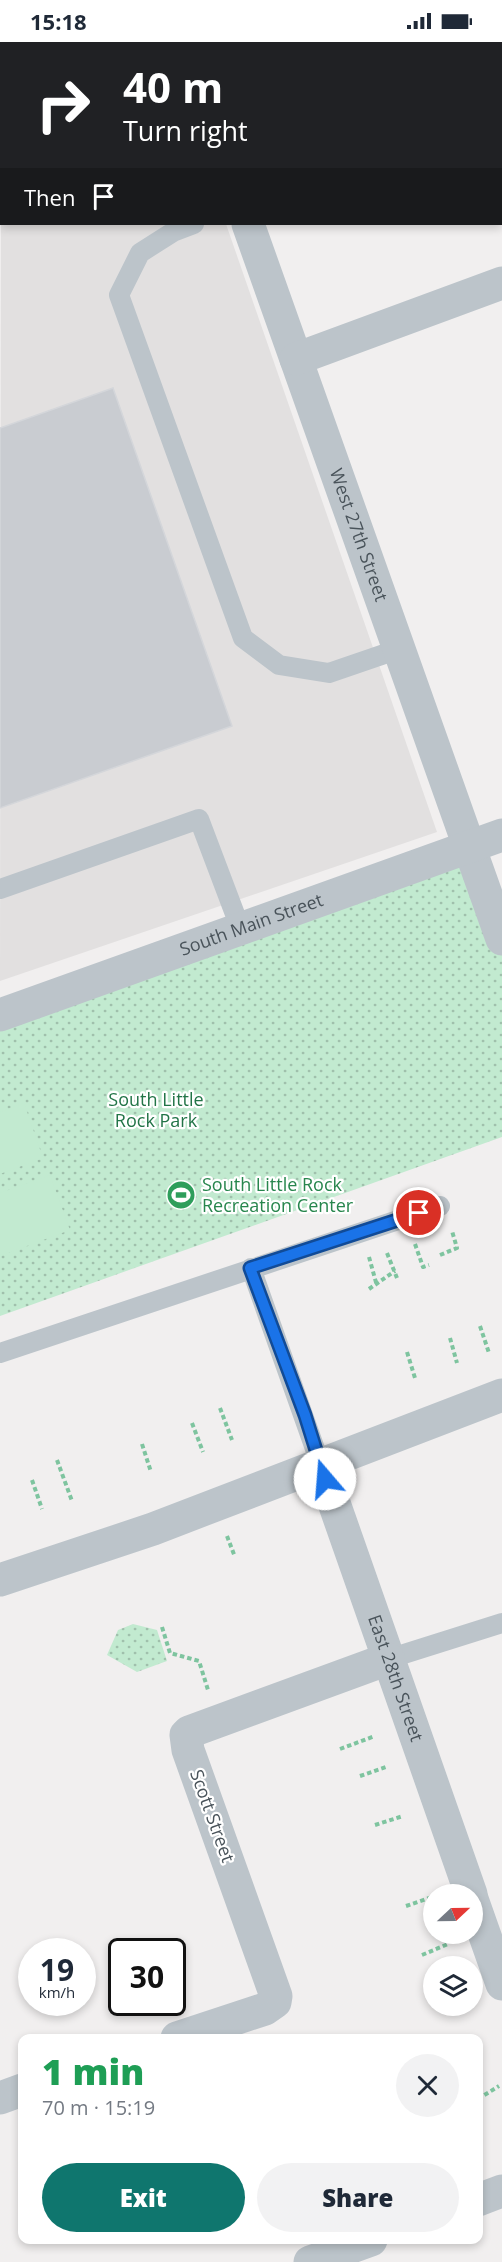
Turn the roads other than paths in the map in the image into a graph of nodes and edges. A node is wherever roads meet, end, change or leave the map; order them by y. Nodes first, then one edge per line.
1 (192, 225) edge
2 (248, 225) edge
3 (502, 284) edge
4 (296, 359) junction
5 (399, 649) junction
6 (502, 835) edge
7 (469, 848) junction
8 (0, 889) edge
9 (240, 930) junction
10 (502, 939) edge
11 (0, 1015) edge
12 (440, 1206) dead end
13 (250, 1268) junction
14 (0, 1353) edge
15 (502, 1395) edge
16 (320, 1463) junction
17 (0, 1580) edge
18 (502, 1623) edge
19 (388, 1659) junction
20 (467, 1884) edge
21 (483, 1930) edge
22 (502, 1984) edge
23 (189, 2034) edge
24 (18, 2091) edge
25 (0, 2098) edge
26 (502, 2191) edge
27 (483, 2198) edge
28 (360, 2244) edge
29 (310, 2262) edge

1 - 5 lane
2 - 4 street, West 27th Street
3 - 4 street
4 - 5 street, West 27th Street
5 - 7 street, West 27th Street
6 - 7 street, South Main Street
7 - 9 street, South Main Street
7 - 10 street, West 27th Street
8 - 9 lane
9 - 11 street, South Main Street
12 - 13 lane
13 - 14 lane
13 - 16 lane
15 - 16 street
16 - 17 street
16 - 19 street, East 28th Street
18 - 19 lane
19 - 20 street, East 28th Street
19 - 23 street, Scott Street
21 - 22 street
24 - 25 street
26 - 27 street
28 - 29 street

